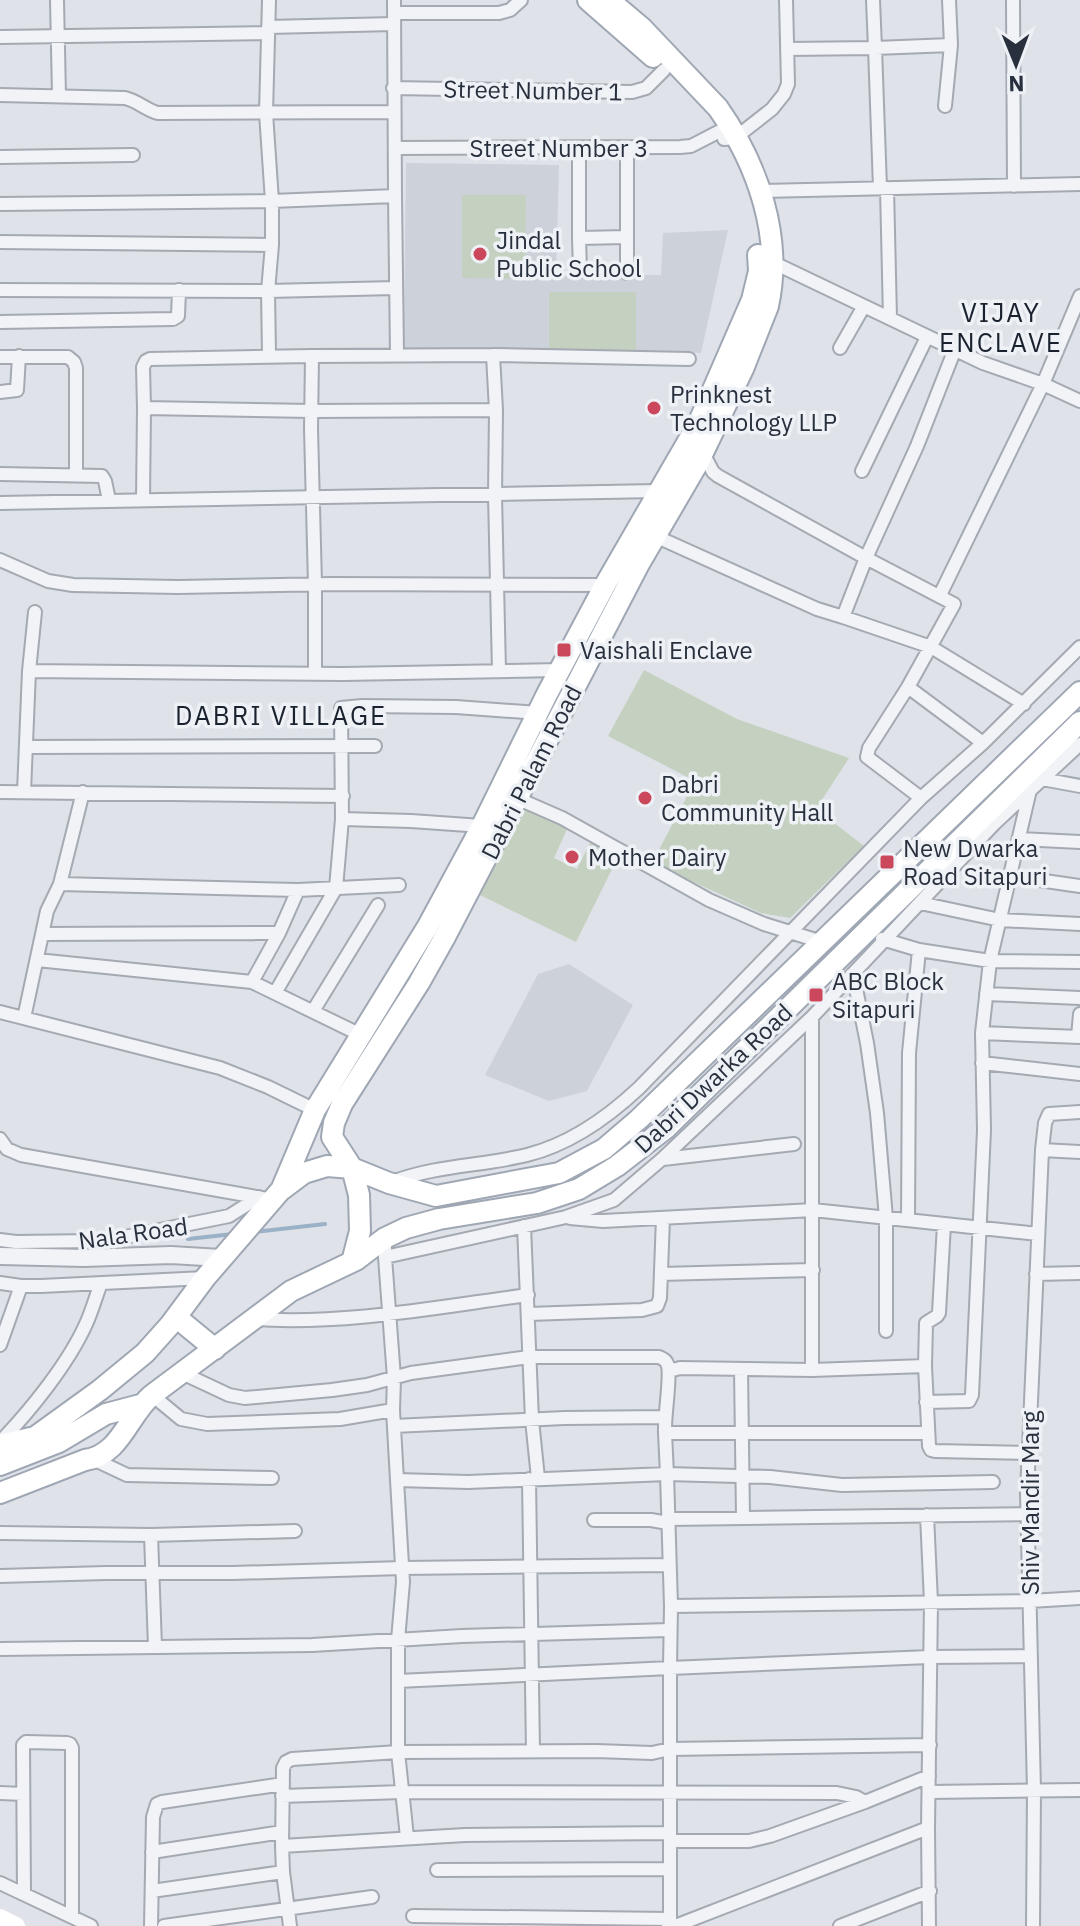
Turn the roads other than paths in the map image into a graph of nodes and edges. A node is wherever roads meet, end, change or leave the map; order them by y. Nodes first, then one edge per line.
1 (57, 0) edge
2 (269, 0) edge
3 (489, 0) edge
4 (521, 0) edge
5 (588, 0) edge
6 (609, 0) edge
7 (786, 0) edge
8 (873, 0) edge
9 (949, 0) edge
10 (1013, 0) edge
11 (394, 12) edge
12 (505, 13) junction
13 (268, 30) junction
14 (57, 36) junction
15 (0, 37) edge
16 (951, 45) junction
17 (875, 48) junction
18 (787, 49) junction
19 (661, 73) junction
20 (393, 88) junction
21 (0, 95) edge
22 (59, 96) junction
23 (945, 106) dead end
24 (394, 112) junction
25 (266, 113) junction
26 (721, 136) junction
27 (395, 148) junction
28 (579, 148) junction
29 (627, 148) junction
30 (133, 155) dead end
31 (0, 157) edge
32 (1080, 184) edge
33 (1014, 186) junction
34 (883, 188) junction
35 (760, 191) junction
36 (395, 196) junction
37 (272, 201) junction
38 (0, 204) edge
39 (627, 237) junction
40 (579, 238) junction
41 (0, 242) edge
42 (272, 245) junction
43 (772, 262) junction
44 (580, 271) dead end
45 (627, 273) dead end
46 (395, 288) junction
47 (0, 290) edge
48 (179, 290) junction
49 (268, 291) junction
50 (1080, 296) edge
51 (864, 306) junction
52 (890, 318) junction
53 (0, 322) edge
54 (927, 337) junction
55 (840, 348) dead end
56 (955, 349) junction
57 (397, 354) junction
58 (269, 355) junction
59 (493, 355) junction
60 (19, 356) junction
61 (312, 356) junction
62 (0, 357) edge
63 (689, 359) dead end
64 (734, 364) junction
65 (1043, 384) junction
66 (0, 392) edge
67 (1080, 401) edge
68 (144, 408) junction
69 (496, 410) junction
70 (312, 411) junction
71 (703, 453) junction
72 (862, 471) dead end
73 (0, 474) edge
74 (76, 474) junction
75 (658, 491) junction
76 (495, 495) junction
77 (313, 498) junction
78 (109, 500) junction
79 (143, 500) junction
80 (0, 503) edge
81 (655, 536) junction
82 (0, 560) edge
83 (864, 562) junction
84 (315, 584) junction
85 (605, 585) junction
86 (498, 586) junction
87 (940, 595) junction
88 (35, 612) dead end
89 (843, 617) junction
90 (931, 647) junction
91 (1080, 647) edge
92 (560, 670) junction
93 (29, 671) junction
94 (499, 671) junction
95 (315, 673) junction
96 (908, 687) junction
97 (1080, 692) edge
98 (1024, 704) junction
99 (539, 713) junction
100 (1080, 722) edge
101 (983, 743) junction
102 (1080, 744) edge
103 (342, 746) junction
104 (375, 746) dead end
105 (26, 747) junction
106 (1042, 779) junction
107 (1080, 786) edge
108 (1030, 790) junction
109 (0, 792) edge
110 (24, 792) junction
111 (83, 792) junction
112 (509, 795) junction
113 (343, 796) junction
114 (921, 798) junction
115 (342, 819) junction
116 (482, 826) junction
117 (1020, 839) junction
118 (1080, 842) edge
119 (1011, 876) junction
120 (60, 884) junction
121 (399, 885) dead end
122 (1080, 886) edge
123 (336, 888) junction
124 (298, 890) junction
125 (920, 903) junction
126 (378, 905) dead end
127 (1000, 920) junction
128 (1080, 924) edge
129 (866, 931) junction
130 (279, 933) junction
131 (790, 933) junction
132 (42, 934) junction
133 (885, 941) junction
134 (822, 942) junction
135 (919, 950) junction
136 (37, 960) junction
137 (990, 961) junction
138 (1080, 962) edge
139 (853, 974) junction
140 (252, 982) junction
141 (275, 993) junction
142 (986, 994) junction
143 (1080, 998) edge
144 (313, 1011) junction
145 (0, 1012) edge
146 (1080, 1014) edge
147 (812, 1017) junction
148 (24, 1018) junction
149 (982, 1033) junction
150 (361, 1035) junction
151 (1079, 1037) edge
152 (982, 1063) junction
153 (1080, 1074) edge
154 (315, 1110) junction
155 (1080, 1112) edge
156 (0, 1139) edge
157 (794, 1144) dead end
158 (1042, 1150) junction
159 (1080, 1152) edge
160 (662, 1159) junction
161 (352, 1168) junction
162 (389, 1183) junction
163 (270, 1199) junction
164 (813, 1210) junction
165 (566, 1217) junction
166 (663, 1218) junction
167 (886, 1218) junction
168 (908, 1220) junction
169 (944, 1224) junction
170 (524, 1226) junction
171 (980, 1228) junction
172 (1038, 1234) junction
173 (0, 1240) edge
174 (385, 1248) junction
175 (224, 1255) junction
176 (0, 1256) edge
177 (352, 1262) junction
178 (813, 1270) junction
179 (1080, 1273) edge
180 (661, 1274) junction
181 (1036, 1274) junction
182 (205, 1278) junction
183 (0, 1283) edge
184 (101, 1283) junction
185 (21, 1286) junction
186 (528, 1295) junction
187 (390, 1313) junction
188 (529, 1314) junction
189 (176, 1317) junction
190 (254, 1319) junction
191 (886, 1331) dead end
192 (0, 1345) edge
193 (215, 1349) junction
194 (529, 1357) junction
195 (925, 1366) junction
196 (741, 1369) junction
197 (812, 1370) junction
198 (669, 1371) junction
199 (182, 1373) junction
200 (394, 1378) junction
201 (146, 1400) junction
202 (926, 1402) junction
203 (393, 1410) junction
204 (664, 1417) junction
205 (532, 1420) junction
206 (394, 1426) junction
207 (665, 1433) junction
208 (741, 1433) junction
209 (928, 1433) junction
210 (0, 1444) edge
211 (1028, 1453) junction
212 (93, 1459) junction
213 (0, 1465) edge
214 (667, 1474) junction
215 (742, 1476) junction
216 (272, 1478) dead end
217 (534, 1479) junction
218 (397, 1480) junction
219 (993, 1482) dead end
220 (0, 1493) edge
221 (1028, 1514) junction
222 (927, 1515) junction
223 (743, 1517) junction
224 (594, 1520) dead end
225 (668, 1521) junction
226 (295, 1531) dead end
227 (0, 1533) edge
228 (151, 1535) junction
229 (669, 1565) junction
230 (531, 1567) junction
231 (402, 1568) junction
232 (152, 1573) junction
233 (0, 1576) edge
234 (1080, 1598) edge
235 (1030, 1601) junction
236 (931, 1602) junction
237 (671, 1606) junction
238 (669, 1630) junction
239 (532, 1634) junction
240 (398, 1640) junction
241 (155, 1647) junction
242 (0, 1649) edge
243 (379, 1652) dead end
244 (1031, 1656) junction
245 (929, 1657) junction
246 (670, 1668) junction
247 (532, 1674) junction
248 (398, 1681) junction
249 (930, 1745) junction
250 (670, 1749) junction
251 (533, 1751) junction
252 (398, 1752) junction
253 (929, 1776) junction
254 (283, 1790) junction
255 (1034, 1790) junction
256 (1080, 1790) edge
257 (402, 1792) junction
258 (930, 1792) junction
259 (0, 1793) edge
260 (23, 1794) junction
261 (670, 1794) junction
262 (865, 1802) junction
263 (928, 1828) junction
264 (282, 1832) junction
265 (407, 1837) junction
266 (670, 1837) junction
267 (282, 1846) junction
268 (152, 1852) junction
269 (670, 1869) junction
270 (437, 1870) dead end
271 (283, 1872) junction
272 (0, 1883) edge
273 (152, 1891) junction
274 (930, 1891) junction
275 (24, 1894) junction
276 (372, 1897) dead end
277 (288, 1908) junction
278 (413, 1916) dead end
279 (72, 1917) junction
280 (0, 1918) edge
281 (499, 1922) edge
282 (671, 1924) edge
283 (16, 1926) edge
284 (91, 1926) edge
285 (151, 1926) edge
286 (164, 1926) edge
287 (290, 1926) edge
288 (840, 1926) edge
289 (929, 1926) edge
290 (1033, 1926) edge

1 - 14 street
2 - 13 street
3 - 12 street
4 - 12 street
5 - 19 main road, Dabri Palam Road
6 - 26 main road, Dabri Palam Road
7 - 18 street, Street Number 3
8 - 17 street
9 - 16 street
10 - 33 street
11 - 12 street
11 - 13 street
11 - 20 street
13 - 14 street
13 - 25 street
14 - 15 street
14 - 22 street
16 - 17 street
16 - 23 street
17 - 18 street
17 - 34 street
18 - 26 street, Street Number 3
19 - 20 street, Street Number 1
19 - 26 main road, Dabri Palam Road
20 - 24 street
21 - 22 street
22 - 25 street
24 - 25 street
24 - 27 street
25 - 37 street
26 - 29 street, Street Number 3
26 - 35 main road, Dabri Palam Road
26 - 64 main road, Dabri Palam Road
27 - 28 street, Street Number 3
27 - 36 street
28 - 29 street, Street Number 3
28 - 40 street
29 - 39 street
30 - 31 street
32 - 33 street
33 - 34 street
34 - 35 street
34 - 52 street
35 - 43 main road, Dabri Palam Road
36 - 37 street
36 - 46 street
37 - 38 street
37 - 42 street
39 - 40 street
39 - 45 street
40 - 44 street
41 - 42 street
42 - 49 street
43 - 51 street
43 - 64 main road, Dabri Palam Road
46 - 49 street
46 - 57 street
47 - 48 street
48 - 49 street
48 - 53 street
49 - 58 street
50 - 65 street
51 - 52 street
51 - 55 street
52 - 54 street
54 - 56 street
54 - 72 street
56 - 65 street
56 - 83 street
57 - 59 street
57 - 61 street
58 - 61 street
58 - 68 street
59 - 63 street
59 - 69 street
60 - 62 street
60 - 66 street
60 - 74 street
61 - 70 street
64 - 71 main road, Dabri Palam Road
64 - 75 main road, Dabri Palam Road
65 - 67 street
65 - 87 street
68 - 70 street
68 - 79 street
69 - 70 street
69 - 76 street
70 - 77 street
71 - 81 main road, Dabri Palam Road
71 - 83 street
73 - 74 street
74 - 78 street
75 - 76 street
75 - 85 main road, Dabri Palam Road
76 - 77 street
76 - 86 street
77 - 79 street
77 - 84 street
78 - 79 street
78 - 80 street
81 - 89 street
81 - 112 main road, Dabri Palam Road
82 - 84 street
83 - 87 street
83 - 89 street
84 - 86 street
84 - 95 street
85 - 86 street
85 - 92 main road, Dabri Palam Road
86 - 94 street
87 - 90 street
88 - 93 street
89 - 90 street
90 - 96 street
90 - 98 street
91 - 98 street
92 - 94 street
92 - 99 main road, Dabri Palam Road
93 - 95 street
93 - 105 street
94 - 95 street
96 - 101 street
96 - 114 street
97 - 134 main road, Dabri Dwarka Road
98 - 101 street
99 - 103 street
99 - 112 main road, Dabri Palam Road
100 - 129 main road, Dabri Dwarka Road
101 - 114 street
102 - 106 street
103 - 104 street
103 - 105 street
103 - 113 street
105 - 110 street
106 - 107 street
106 - 108 street
108 - 117 street
108 - 125 street
109 - 110 street
110 - 111 street
111 - 113 street
111 - 120 street
112 - 116 main road, Dabri Palam Road
112 - 131 street
112 - 161 main road, Dabri Palam Road
113 - 115 street
114 - 131 street
115 - 116 street
115 - 123 street
116 - 150 main road, Dabri Palam Road
117 - 118 street
117 - 119 street
119 - 122 street
119 - 127 street
120 - 124 street
120 - 132 street
121 - 123 street
123 - 124 street
123 - 141 street
124 - 130 street
125 - 127 street
125 - 133 street
126 - 144 street
127 - 128 street
127 - 137 street
129 - 133 street
129 - 174 main road, Dabri Dwarka Road
130 - 132 street
130 - 140 street
131 - 134 street
131 - 162 street
132 - 136 street
133 - 135 street
133 - 139 street
134 - 162 main road, Dabri Dwarka Road
135 - 137 street
135 - 168 street
136 - 140 street
136 - 148 street
137 - 138 street
137 - 142 street
139 - 147 street
139 - 167 street
140 - 141 street
141 - 144 street
142 - 143 street
142 - 149 street
144 - 150 street
145 - 148 street
146 - 151 street
147 - 160 street
147 - 164 street
148 - 154 street
149 - 151 street
149 - 152 street
150 - 154 main road, Dabri Palam Road
152 - 153 street
152 - 171 street
154 - 163 main road, Dabri Palam Road
155 - 158 street, Shiv Mandir Marg
156 - 163 street
157 - 160 street
158 - 159 street
158 - 172 street, Shiv Mandir Marg
160 - 165 street
161 - 162 main road, Dabri Dwarka Road
161 - 163 main road, Dabri Dwarka Road
161 - 177 main road, Dabri Palam Road
163 - 173 street, Nala Road
163 - 175 main road
164 - 166 street
164 - 167 street
164 - 178 street
165 - 166 street
165 - 170 street
166 - 180 street
167 - 168 street
167 - 191 street
168 - 169 street
169 - 171 street
169 - 195 street
170 - 174 street
170 - 186 street
171 - 172 street
171 - 202 street
172 - 181 street, Shiv Mandir Marg
174 - 177 main road, Dabri Dwarka Road
174 - 187 street
175 - 176 street
175 - 182 main road
177 - 190 main road, Dabri Dwarka Road
178 - 180 street
178 - 197 street
179 - 181 street
180 - 188 street
181 - 211 street, Shiv Mandir Marg
182 - 184 street
182 - 189 main road
183 - 185 street
184 - 185 street
184 - 210 street
185 - 192 street
186 - 187 street
186 - 188 street
187 - 190 street
187 - 200 street
188 - 194 street
189 - 193 main road
189 - 210 main road
190 - 193 main road, Dabri Dwarka Road
193 - 199 main road, Dabri Dwarka Road
194 - 198 street
194 - 200 street
194 - 205 street
195 - 197 street
195 - 202 street
196 - 197 street
196 - 198 street
196 - 208 street
198 - 204 street
199 - 200 street
199 - 201 main road, Dabri Dwarka Road
200 - 203 street
201 - 203 street
201 - 212 main road, Dabri Dwarka Road
201 - 213 main road
202 - 209 street
203 - 206 street
204 - 205 street
204 - 207 street
205 - 206 street
205 - 217 street
206 - 218 street
207 - 208 street
207 - 214 street
208 - 209 street
208 - 215 street
209 - 211 street
211 - 221 street, Shiv Mandir Marg
212 - 216 street
212 - 220 main road, Dabri Dwarka Road
214 - 215 street
214 - 217 street
214 - 225 street
215 - 219 street
215 - 223 street
217 - 218 street
217 - 230 street
218 - 231 street
221 - 222 street
221 - 235 street, Shiv Mandir Marg
222 - 223 street
222 - 236 street
223 - 225 street
224 - 225 street
225 - 229 street
226 - 228 street
227 - 228 street
228 - 232 street
229 - 230 street
229 - 237 street
230 - 231 street
230 - 239 street
231 - 232 street
231 - 240 street
232 - 233 street
232 - 241 street
234 - 235 street
235 - 236 street
235 - 244 street, Shiv Mandir Marg
236 - 237 street
236 - 245 street
237 - 238 street
238 - 239 street
238 - 246 street
239 - 240 street
239 - 247 street
240 - 241 street
240 - 243 street
240 - 248 street
241 - 242 street
244 - 245 street
244 - 255 street, Shiv Mandir Marg
245 - 246 street
245 - 249 street
246 - 247 street
246 - 250 street
247 - 248 street
247 - 251 street
248 - 252 street
249 - 250 street
249 - 253 street
250 - 251 street
250 - 261 street
251 - 252 street
252 - 254 street
252 - 257 street
253 - 258 street
253 - 262 street
254 - 257 street
254 - 264 street
254 - 268 street
255 - 256 street
255 - 258 street
255 - 290 street, Shiv Mandir Marg
257 - 261 street
257 - 265 street
258 - 263 street
259 - 260 street
260 - 275 street
260 - 279 street
261 - 262 street
261 - 266 street
262 - 266 street
263 - 274 street
263 - 282 street
264 - 267 street
264 - 268 street
265 - 266 street
265 - 267 street
266 - 269 street
267 - 271 street
268 - 273 street
269 - 270 street
269 - 282 street
271 - 273 street
271 - 277 street
272 - 275 street
273 - 285 street
274 - 288 street
274 - 289 street
275 - 279 street
276 - 277 street
277 - 286 street
277 - 287 street
278 - 281 street
279 - 284 street
280 - 283 main road
281 - 282 street

